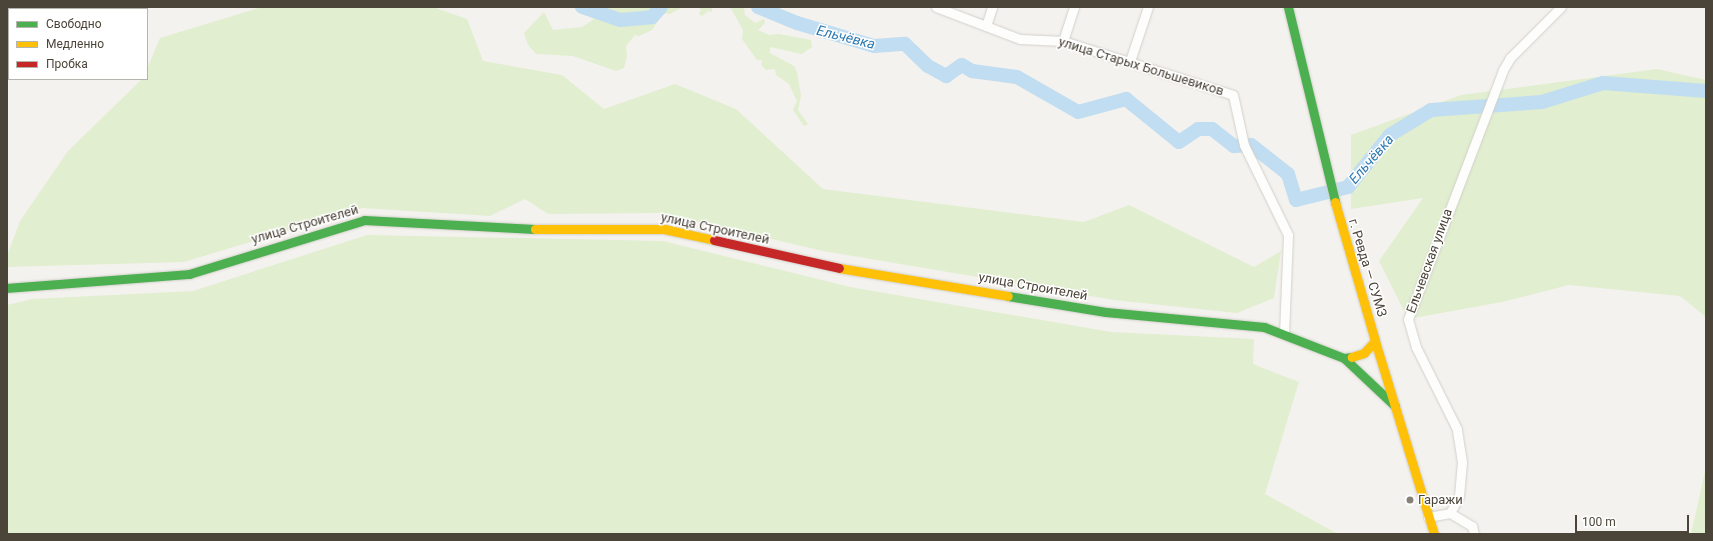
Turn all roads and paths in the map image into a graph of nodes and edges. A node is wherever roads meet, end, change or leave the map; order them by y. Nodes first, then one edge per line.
1 (936, 7) edge
2 (992, 7) edge
3 (1074, 7) edge
4 (1148, 7) edge
5 (1288, 7) edge
6 (1561, 7) edge
7 (986, 26) junction
8 (1063, 41) junction
9 (1130, 61) junction
10 (7, 288) edge
11 (1284, 334) junction
12 (1375, 341) junction
13 (1344, 358) junction
14 (1395, 406) junction
15 (1450, 513) junction
16 (1428, 517) junction
17 (1434, 534) edge
18 (1474, 534) edge

1 - 7 street, улица Старых Большевиков
2 - 7 street
3 - 8 street
4 - 9 street
5 - 12 main road, г. Ревда — СУМЗ
6 - 15 street, Ельчевская улица
7 - 8 street, улица Старых Большевиков
8 - 9 street, улица Старых Большевиков
9 - 11 street, улица Старых Большевиков
10 - 11 main road, улица Строителей
11 - 13 main road, улица Строителей
12 - 13 main road
12 - 14 main road, г. Ревда — СУМЗ
13 - 14 main road, улица Строителей
14 - 16 main road, г. Ревда — СУМЗ
15 - 16 street
15 - 18 street
16 - 17 main road, г. Ревда — СУМЗ

